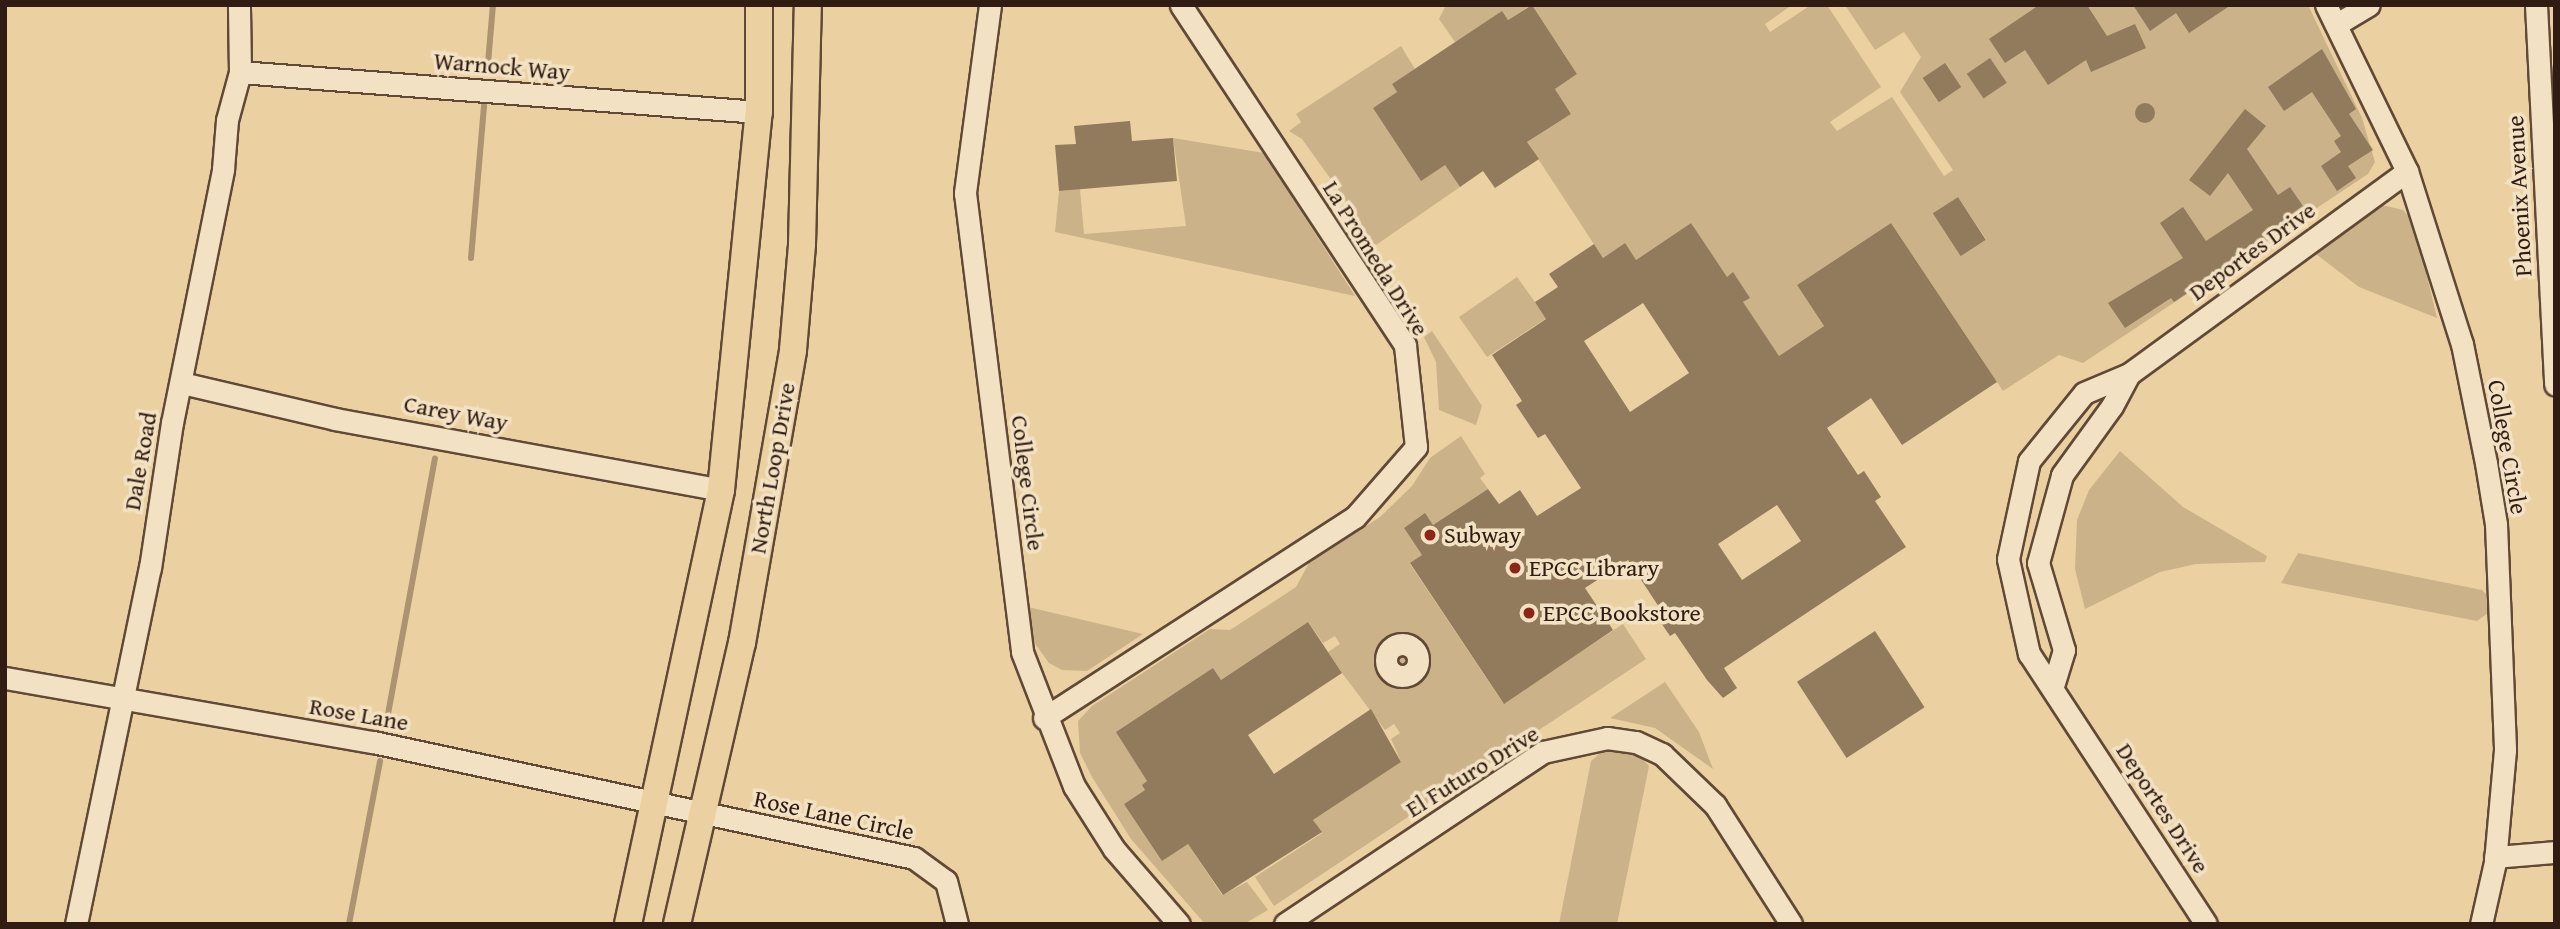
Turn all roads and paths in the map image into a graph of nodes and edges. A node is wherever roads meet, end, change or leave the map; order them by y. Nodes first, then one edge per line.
1 (239, 5) edge
2 (759, 5) edge
3 (808, 5) edge
4 (990, 5) edge
5 (1181, 5) edge
6 (2326, 5) edge
7 (2369, 5) edge
8 (2536, 5) edge
9 (2337, 24) junction
10 (240, 72) junction
11 (759, 111) junction
12 (2407, 172) junction
13 (2129, 374) junction
14 (182, 383) junction
15 (2555, 385) edge
16 (721, 490) junction
17 (5, 678) edge
18 (2053, 686) junction
19 (120, 698) junction
20 (1044, 718) junction
21 (655, 804) junction
22 (701, 815) junction
23 (2555, 852) edge
24 (2495, 858) junction
25 (76, 924) edge
26 (628, 924) edge
27 (677, 924) edge
28 (957, 924) edge
29 (1179, 924) edge
30 (1284, 924) edge
31 (1791, 924) edge
32 (2206, 924) edge
33 (2481, 924) edge

1 - 10 street, Dale Road
2 - 11 main road, North Loop Drive
3 - 22 main road, North Loop Drive
4 - 20 street, College Circle
5 - 20 street, La Promeda Drive
6 - 9 street, College Circle
7 - 9 street
8 - 15 street, Phoenix Avenue
9 - 12 street, College Circle
10 - 11 street, Warnock Way
10 - 14 street, Dale Road
11 - 16 main road, North Loop Drive
12 - 13 street, Deportes Drive
12 - 24 street, College Circle
13 - 18 street, Deportes Drive
13 - 18 street, Deportes Drive
14 - 16 street, Carey Way
14 - 19 street, Dale Road
16 - 21 main road, North Loop Drive
17 - 19 street, Rose Lane
18 - 32 street, Deportes Drive
19 - 21 street, Rose Lane
19 - 25 street, Dale Road
20 - 29 street, College Circle
21 - 22 street, Rose Lane
21 - 26 main road, North Loop Drive
22 - 27 main road, North Loop Drive
22 - 28 street, Rose Lane Circle
23 - 24 street
24 - 33 street, College Circle
30 - 31 street, El Futuro Drive

